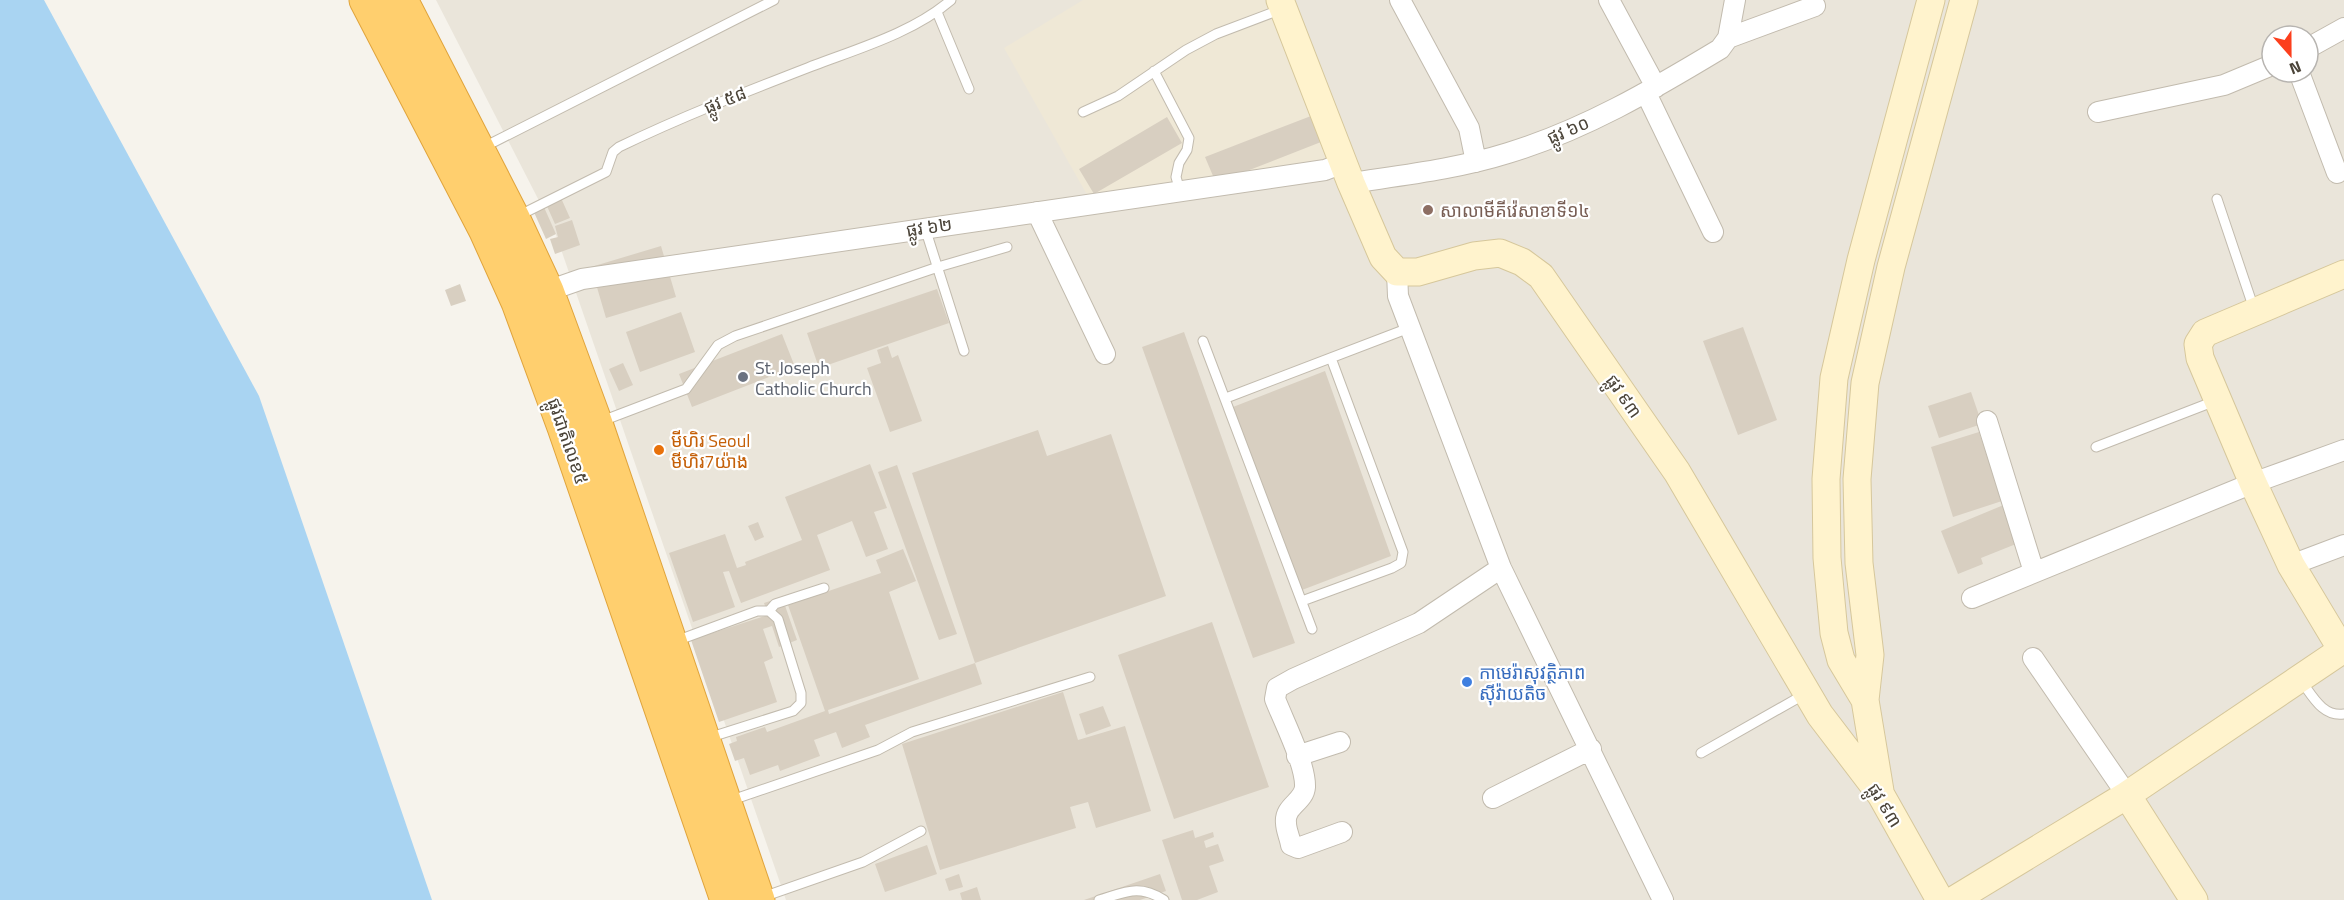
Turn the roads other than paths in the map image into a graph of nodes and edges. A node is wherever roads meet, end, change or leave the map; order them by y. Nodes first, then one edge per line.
1 (366, 0) edge
2 (400, 0) edge
3 (774, 0) edge
4 (951, 0) edge
5 (1400, 0) edge
6 (1609, 0) edge
7 (1735, 0) edge
8 (1931, 0) edge
9 (1964, 0) edge
10 (1281, 4) edge
11 (1815, 6) dead end
12 (937, 12) junction
13 (2344, 28) edge
14 (1728, 38) junction
15 (2320, 41) edge
16 (2260, 70) edge
17 (1154, 71) junction
18 (2304, 84) edge
19 (969, 89) dead end
20 (1651, 90) junction
21 (1083, 112) dead end
22 (2098, 112) dead end
23 (464, 157) junction
24 (1476, 162) junction
25 (1347, 173) junction
26 (2337, 173) dead end
27 (1180, 191) junction
28 (2217, 199) dead end
29 (1037, 212) junction
30 (513, 218) junction
31 (926, 228) junction
32 (1713, 232) dead end
33 (1007, 247) dead end
34 (938, 267) junction
35 (1397, 272) junction
36 (2344, 274) edge
37 (532, 297) junction
38 (2254, 311) junction
39 (1409, 328) junction
40 (1203, 340) dead end
41 (964, 351) dead end
42 (1105, 354) dead end
43 (1331, 358) junction
44 (1226, 398) junction
45 (2218, 400) junction
46 (1987, 421) dead end
47 (596, 424) junction
48 (2096, 447) dead end
49 (2344, 450) edge
50 (2253, 483) junction
51 (2344, 545) edge
52 (2291, 565) junction
53 (1501, 568) junction
54 (2034, 572) junction
55 (824, 588) dead end
56 (1972, 598) dead end
57 (1302, 601) junction
58 (769, 610) junction
59 (1312, 629) dead end
60 (671, 643) junction
61 (2343, 651) edge
62 (2033, 658) dead end
63 (1090, 677) dead end
64 (2299, 679) junction
65 (1864, 700) junction
66 (1813, 704) junction
67 (2344, 714) edge
68 (1340, 742) dead end
69 (689, 745) junction
70 (1591, 749) junction
71 (1701, 753) dead end
72 (1297, 756) junction
73 (1881, 795) junction
74 (2127, 795) junction
75 (1493, 798) dead end
76 (725, 803) junction
77 (921, 831) dead end
78 (1342, 832) dead end
79 (747, 900) edge
80 (1099, 900) edge
81 (1164, 900) edge
82 (1663, 900) edge
83 (1940, 900) edge
84 (1954, 900) edge
85 (2194, 900) edge

1 - 23 highway, ផ្លូវជាតិលេខ៥
2 - 23 highway, ផ្លូវជាតិលេខ៥
3 - 23 lane
4 - 12 lane, ផ្លូវ ៥៨
5 - 24 street
6 - 20 street
7 - 14 street
8 - 65 street
9 - 65 street
10 - 17 lane
10 - 25 street
11 - 14 street
12 - 19 lane
12 - 30 lane, ផ្លូវ ៥៨
13 - 15 street
14 - 20 street, ផ្លូវ ៦០
16 - 22 street
17 - 21 lane
17 - 27 lane
18 - 26 street
20 - 24 street, ផ្លូវ ៦០
20 - 32 street
23 - 30 highway, ផ្លូវជាតិលេខ៥
23 - 37 highway, ផ្លូវជាតិលេខ៥
24 - 25 street, ផ្លូវ ៦០
25 - 27 street, ផ្លូវ ៦២
25 - 35 street
27 - 29 street, ផ្លូវ ៦២
28 - 38 lane
29 - 31 street, ផ្លូវ ៦២
29 - 42 street
30 - 37 highway, ផ្លូវជាតិលេខ៥
31 - 34 lane
31 - 37 street, ផ្លូវ ៦២
33 - 34 lane
34 - 41 lane
34 - 47 lane
35 - 39 street
35 - 66 street, ផ្លូវ ៩៣
36 - 38 street
37 - 47 highway, ផ្លូវជាតិលេខ៥
37 - 69 highway, ផ្លូវជាតិលេខ៥
38 - 45 street
39 - 43 lane
39 - 53 street
40 - 44 lane
43 - 44 lane
43 - 57 lane
44 - 57 lane
45 - 48 lane
45 - 50 street
46 - 54 street
47 - 60 highway, ផ្លូវជាតិលេខ៥
49 - 50 street
50 - 52 street
50 - 54 street
51 - 52 street
52 - 61 street
53 - 70 street
53 - 72 street
54 - 56 street
55 - 58 lane
57 - 59 lane
58 - 60 lane
58 - 69 lane
60 - 69 highway, ផ្លូវជាតិលេខ៥
61 - 64 street
62 - 74 street
63 - 76 lane
64 - 67 lane
64 - 74 street
65 - 66 street
65 - 73 street
66 - 71 lane
66 - 73 street, ផ្លូវ ៩៣
68 - 72 street
69 - 76 highway, ផ្លូវជាតិលេខ៥
69 - 79 highway, ផ្លូវជាតិលេខ៥
70 - 75 street
70 - 82 street
72 - 78 street
73 - 83 street, ផ្លូវ ៩៣
74 - 84 street
74 - 85 street
76 - 79 highway, ផ្លូវជាតិលេខ៥
77 - 79 lane
80 - 81 lane

